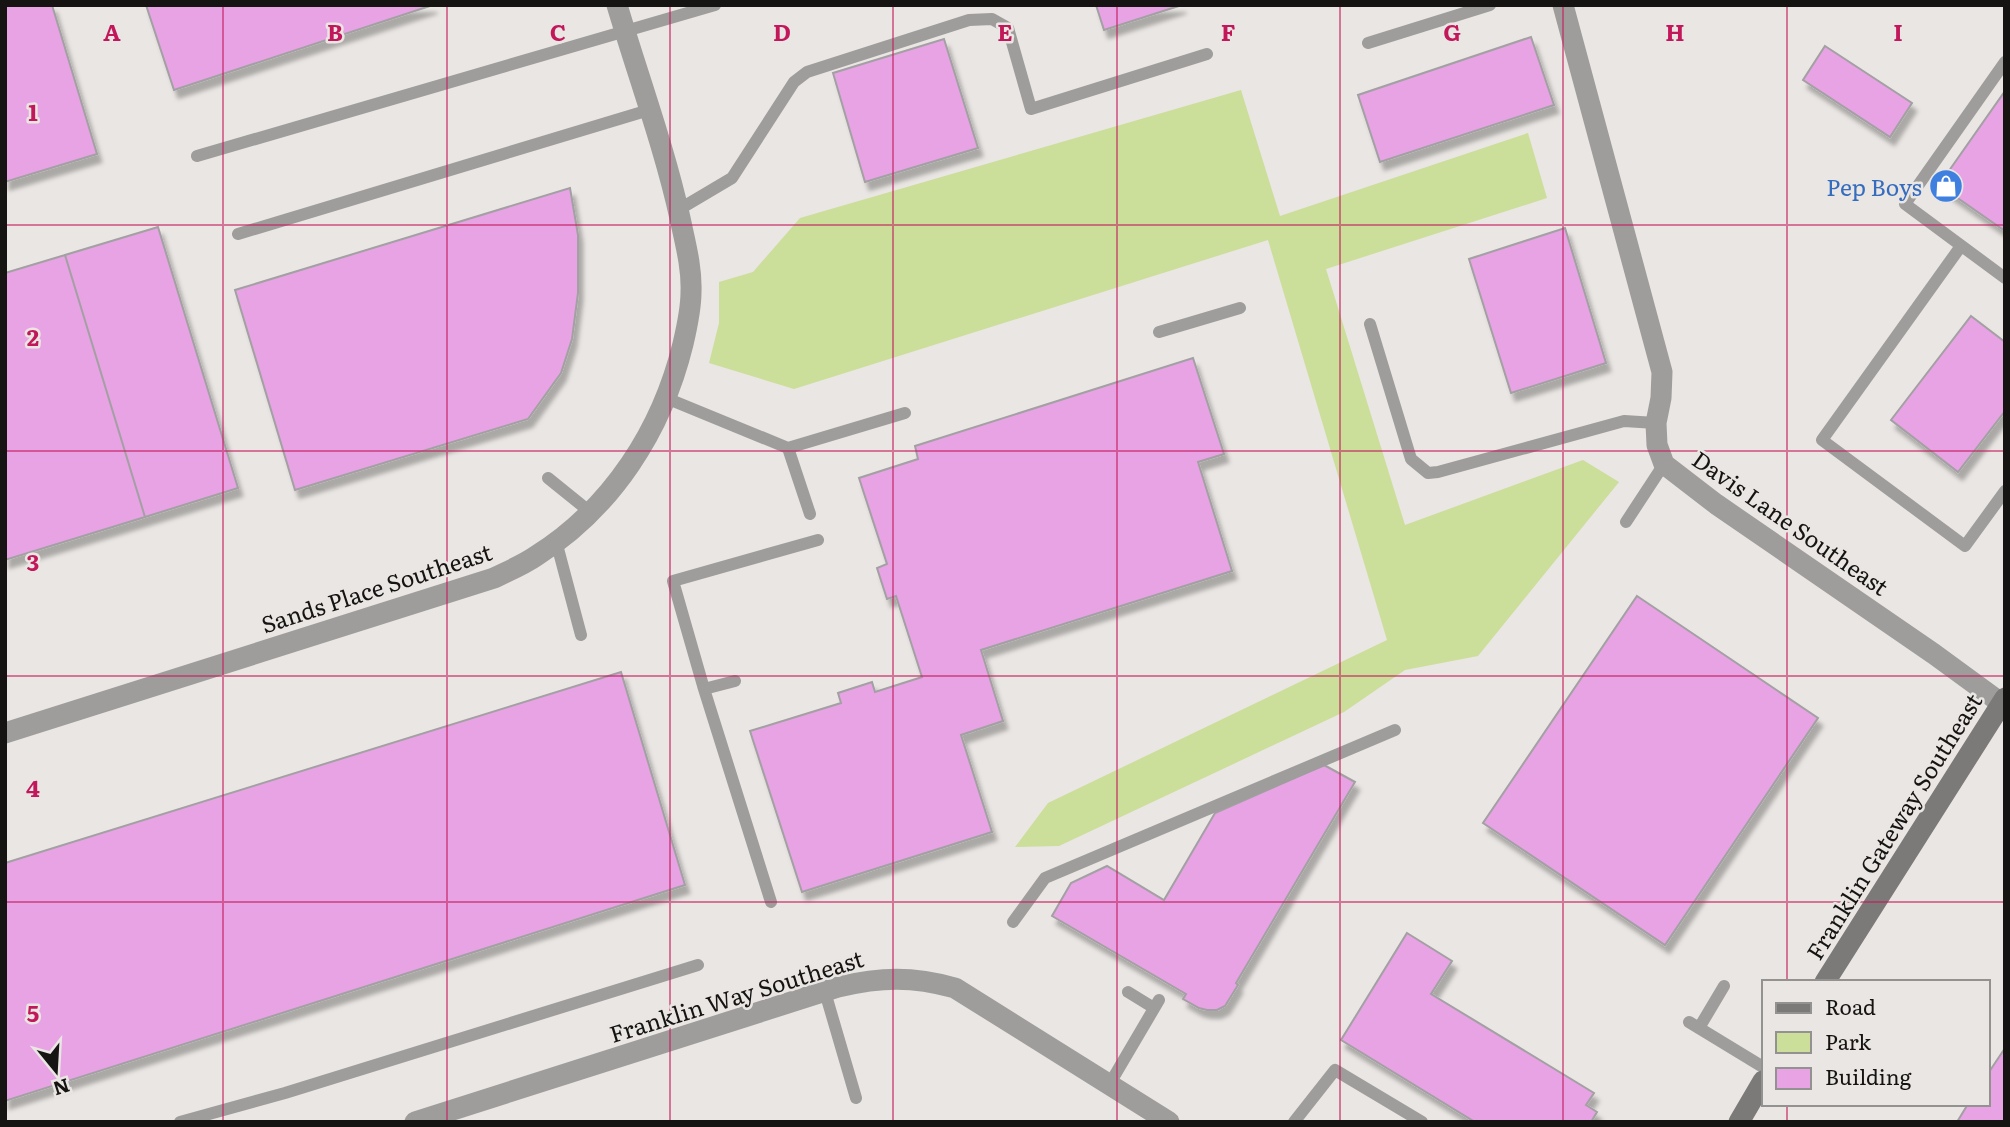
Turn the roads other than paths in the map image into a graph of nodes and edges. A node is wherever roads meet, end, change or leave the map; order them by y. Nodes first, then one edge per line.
1 (617, 5) edge
2 (715, 5) edge
3 (1490, 5) edge
4 (1563, 5) edge
5 (625, 32) junction
6 (1368, 43) dead end
7 (1207, 54) dead end
8 (2005, 62) edge
9 (649, 110) junction
10 (197, 156) dead end
11 (678, 210) junction
12 (239, 234) dead end
13 (1961, 246) junction
14 (2005, 278) edge
15 (1240, 308) dead end
16 (1370, 324) dead end
17 (1159, 332) dead end
18 (666, 398) junction
19 (905, 413) dead end
20 (1656, 423) junction
21 (788, 448) junction
22 (1664, 464) junction
23 (548, 478) dead end
24 (2005, 491) edge
25 (590, 512) junction
26 (810, 514) dead end
27 (1626, 522) dead end
28 (818, 540) dead end
29 (556, 541) junction
30 (581, 635) dead end
31 (735, 681) dead end
32 (704, 689) junction
33 (2003, 700) edge
34 (1395, 730) dead end
35 (5, 733) edge
36 (771, 902) dead end
37 (1013, 922) dead end
38 (698, 965) dead end
39 (1826, 980) edge
40 (1724, 986) dead end
41 (825, 992) junction
42 (1128, 992) dead end
43 (1762, 1066) edge
44 (1762, 1083) edge
45 (1109, 1084) junction
46 (856, 1098) dead end
47 (180, 1122) edge
48 (415, 1122) edge
49 (1169, 1122) edge
50 (1294, 1122) edge
51 (1422, 1122) edge
52 (1739, 1122) edge

1 - 5 street, Sands Place Southeast
2 - 5 lane
3 - 6 lane
4 - 20 street, Davis Lane Southeast
5 - 9 street, Sands Place Southeast
5 - 10 lane
7 - 11 lane
8 - 13 lane
9 - 11 street, Sands Place Southeast
9 - 12 lane
11 - 18 street, Sands Place Southeast
13 - 14 lane
13 - 24 lane
15 - 17 lane
16 - 20 lane
18 - 21 lane
18 - 25 street, Sands Place Southeast
19 - 21 lane
20 - 22 street, Davis Lane Southeast
21 - 26 lane
22 - 27 lane
22 - 33 street, Davis Lane Southeast
23 - 25 lane
25 - 29 street, Sands Place Southeast
28 - 32 lane
29 - 30 lane
29 - 35 street, Sands Place Southeast
31 - 32 lane
32 - 36 lane
33 - 39 street, Franklin Gateway Southeast
34 - 37 lane
38 - 47 lane
40 - 43 lane
41 - 45 street, Franklin Way Southeast
41 - 46 lane
41 - 48 street, Franklin Way Southeast
42 - 45 lane
44 - 52 street
45 - 49 street, Franklin Way Southeast
50 - 51 lane

